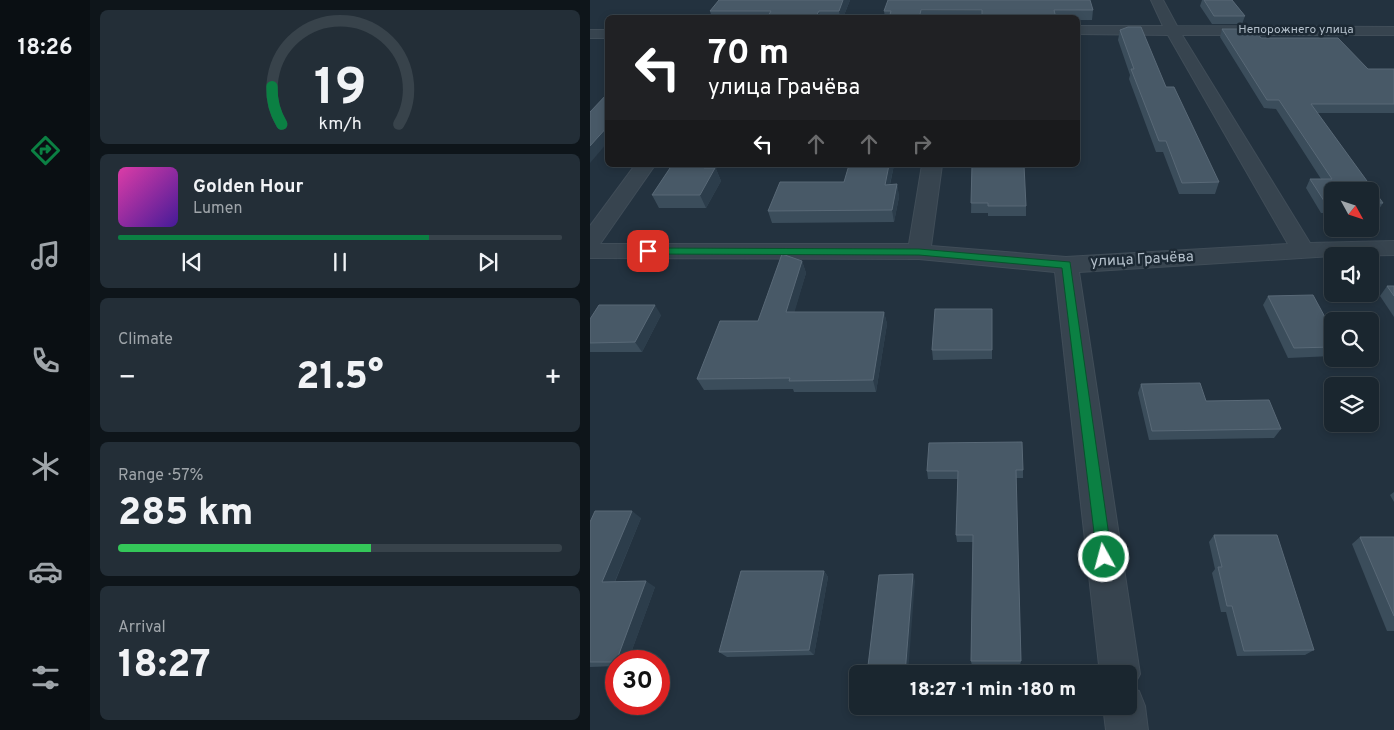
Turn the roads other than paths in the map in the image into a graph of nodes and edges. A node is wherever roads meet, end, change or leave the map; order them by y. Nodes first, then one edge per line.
1 (1157, 0) edge
2 (1080, 30) edge
3 (1172, 30) junction
4 (1394, 30) edge
5 (590, 34) edge
6 (605, 34) edge
7 (644, 167) edge
8 (932, 167) edge
9 (590, 242) edge
10 (1394, 248) edge
11 (590, 251) edge
12 (1303, 251) junction
13 (919, 252) junction
14 (1066, 265) junction
15 (1119, 665) edge
16 (1125, 715) edge
17 (1127, 730) edge

1 - 3 street
2 - 3 street, Непорожнего улица
3 - 4 street, Непорожнего улица
3 - 12 street
5 - 6 street
7 - 9 street
8 - 13 street
10 - 12 street, улица Грачёва
11 - 13 street, улица Грачёва
12 - 14 street, улица Грачёва
13 - 14 street, улица Грачёва
14 - 15 street
16 - 17 street

